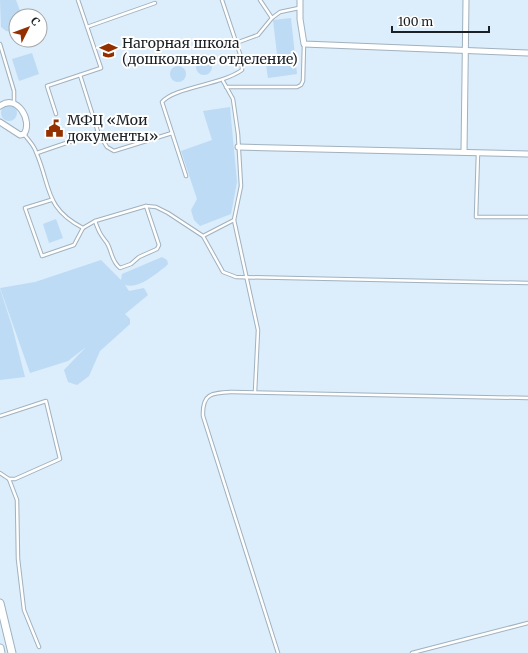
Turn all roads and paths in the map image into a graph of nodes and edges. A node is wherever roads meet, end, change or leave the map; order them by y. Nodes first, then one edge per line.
1 (78, 0) edge
2 (222, 0) edge
3 (260, 0) edge
4 (300, 0) edge
5 (466, 0) edge
6 (155, 3) dead end
7 (300, 8) junction
8 (272, 18) junction
9 (87, 26) junction
10 (236, 43) junction
11 (0, 44) edge
12 (304, 44) junction
13 (465, 52) junction
14 (528, 53) edge
15 (80, 75) junction
16 (223, 80) junction
17 (226, 87) junction
18 (14, 102) junction
19 (0, 106) edge
20 (56, 114) dead end
21 (0, 122) edge
22 (98, 132) junction
23 (172, 133) junction
24 (24, 134) junction
25 (238, 147) junction
26 (464, 152) junction
27 (37, 153) junction
28 (478, 153) junction
29 (528, 154) edge
30 (186, 176) dead end
31 (51, 200) junction
32 (146, 206) junction
33 (528, 217) edge
34 (234, 220) junction
35 (95, 221) junction
36 (83, 228) junction
37 (203, 236) junction
38 (246, 278) junction
39 (528, 283) edge
40 (255, 392) junction
41 (528, 398) edge
42 (0, 416) edge
43 (0, 473) edge
44 (9, 479) junction
45 (0, 603) edge
46 (528, 623) edge
47 (39, 646) dead end
48 (0, 648) edge
49 (1, 653) edge
50 (12, 653) edge
51 (278, 653) edge
52 (412, 653) edge

1 - 9 lane
2 - 10 lane
3 - 8 lane
4 - 7 street
5 - 13 street
6 - 9 lane
7 - 8 lane
7 - 12 street
8 - 10 lane
9 - 15 lane
10 - 16 lane
11 - 18 lane
12 - 13 street
12 - 17 lane
13 - 14 street
13 - 26 street
15 - 20 lane
15 - 22 lane
16 - 17 lane
16 - 23 lane
17 - 25 lane
18 - 19 street
18 - 24 street
21 - 24 street
22 - 23 lane
22 - 27 lane
23 - 30 lane
24 - 27 lane
25 - 26 street
25 - 34 lane
26 - 28 street
27 - 31 lane
28 - 29 street
28 - 33 lane
31 - 36 lane
31 - 36 lane
32 - 35 lane
32 - 35 lane
32 - 37 lane
34 - 37 lane
34 - 38 lane
35 - 36 lane
37 - 38 lane
38 - 39 lane
38 - 40 lane
40 - 41 lane
40 - 51 lane
42 - 44 lane
43 - 44 lane
44 - 47 lane
45 - 50 main road
46 - 52 lane
48 - 49 main road

